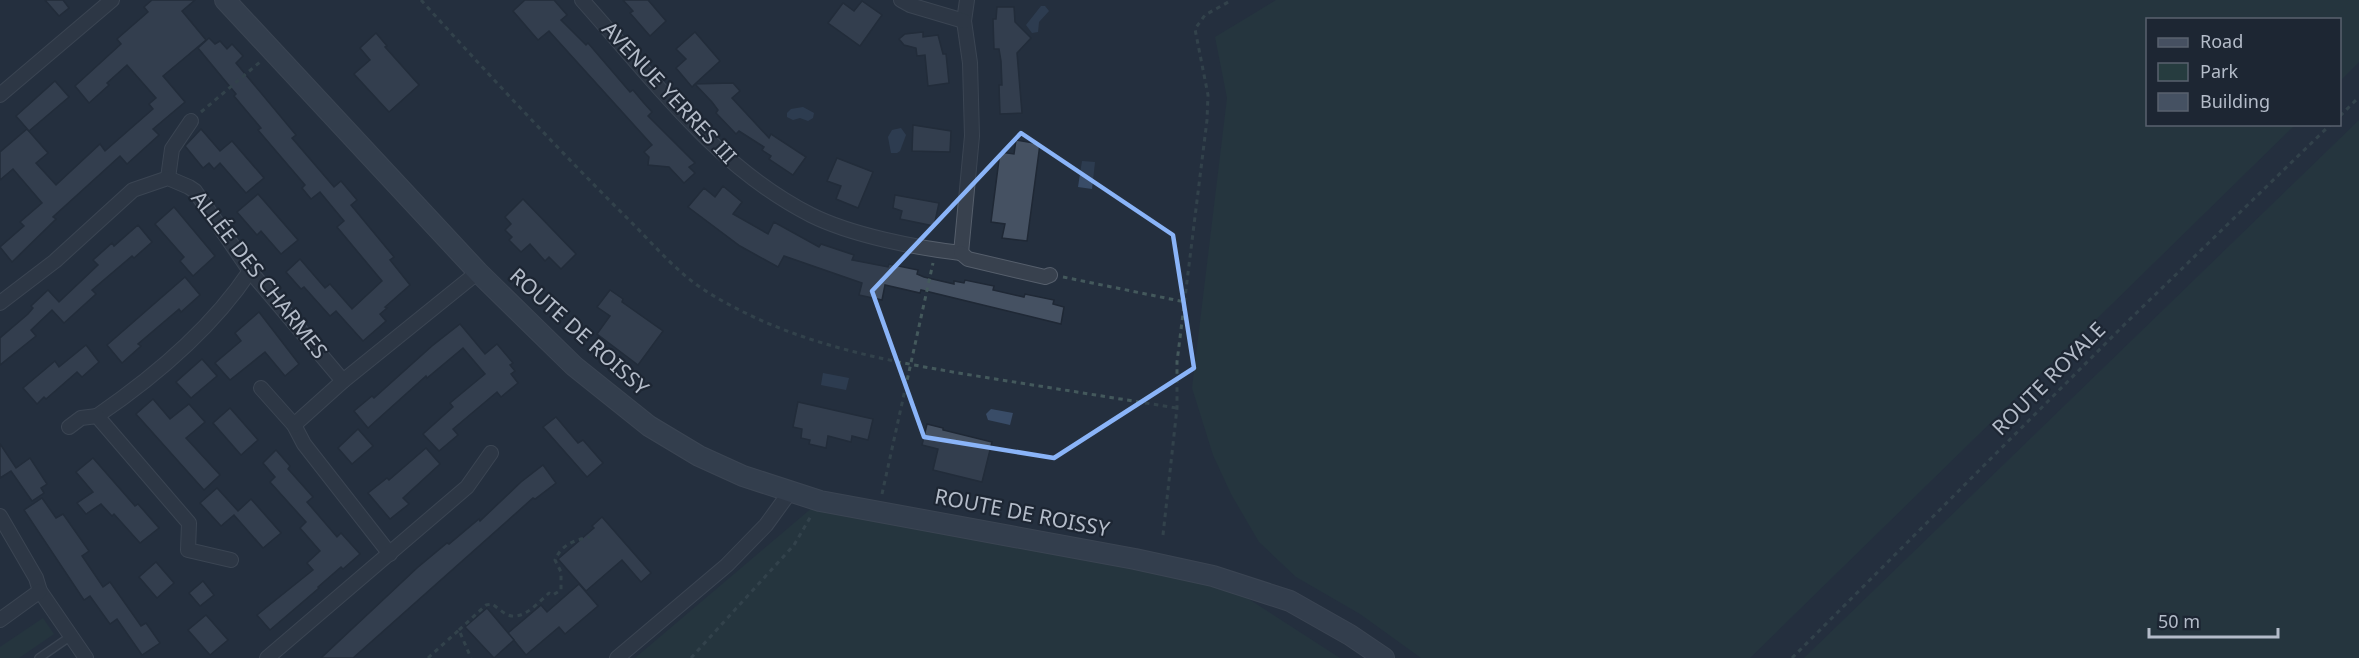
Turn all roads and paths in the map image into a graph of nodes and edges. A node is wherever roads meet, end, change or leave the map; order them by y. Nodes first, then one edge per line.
1 (112, 0) edge
2 (225, 0) edge
3 (421, 0) edge
4 (582, 0) edge
5 (902, 0) edge
6 (968, 0) edge
7 (1232, 0) edge
8 (964, 21) junction
9 (273, 52) junction
10 (0, 95) edge
11 (2359, 97) edge
12 (2341, 115) edge
13 (190, 121) joint
14 (2329, 126) edge
15 (168, 178) junction
16 (936, 250) junction
17 (961, 253) junction
18 (250, 271) junction
19 (478, 272) junction
20 (1050, 274) joint
21 (1185, 302) junction
22 (0, 303) edge
23 (910, 365) junction
24 (343, 381) junction
25 (261, 388) dead end
26 (1177, 408) junction
27 (98, 416) junction
28 (294, 425) junction
29 (69, 426) dead end
30 (491, 453) dead end
31 (790, 492) junction
32 (820, 501) junction
33 (878, 510) junction
34 (0, 516) edge
35 (1163, 535) dead end
36 (590, 537) dead end
37 (390, 554) junction
38 (231, 560) dead end
39 (40, 591) junction
40 (0, 620) edge
41 (459, 630) junction
42 (71, 636) junction
43 (39, 658) edge
44 (86, 658) edge
45 (267, 658) edge
46 (428, 658) edge
47 (471, 658) edge
48 (617, 658) edge
49 (691, 658) edge
50 (1384, 658) edge
51 (1792, 658) edge

1 - 10 street
2 - 9 main road, ROUTE DE ROISSY
3 - 23 path
4 - 16 street, AVENUE YERRES III
5 - 8 street
6 - 8 street
7 - 21 path
8 - 17 street
9 - 13 path
9 - 19 main road, ROUTE DE ROISSY
11 - 12 path
13 - 15 street, ALLÉE DES CHARMES
14 - 51 path, ROUTE ROYALE
15 - 18 street, ALLÉE DES CHARMES
15 - 22 street, ALLÉE DES CHARMES
16 - 17 street, AVENUE YERRES III
16 - 23 path
17 - 20 street, AVENUE YERRES III
18 - 24 street, ALLÉE DES CHARMES
18 - 27 street
19 - 24 street
19 - 31 main road, ROUTE DE ROISSY
20 - 21 path
21 - 26 path
23 - 26 path
23 - 33 path
24 - 28 street
25 - 28 street
26 - 35 path
27 - 29 street
27 - 38 street
28 - 37 street
30 - 37 street
31 - 32 main road, ROUTE DE ROISSY
31 - 48 street
32 - 33 main road, ROUTE DE ROISSY
32 - 49 path
33 - 50 main road, ROUTE DE ROISSY
34 - 39 street
36 - 41 path
37 - 45 street
39 - 40 street
39 - 42 street
41 - 46 path
41 - 47 path
42 - 43 lane
42 - 44 street

